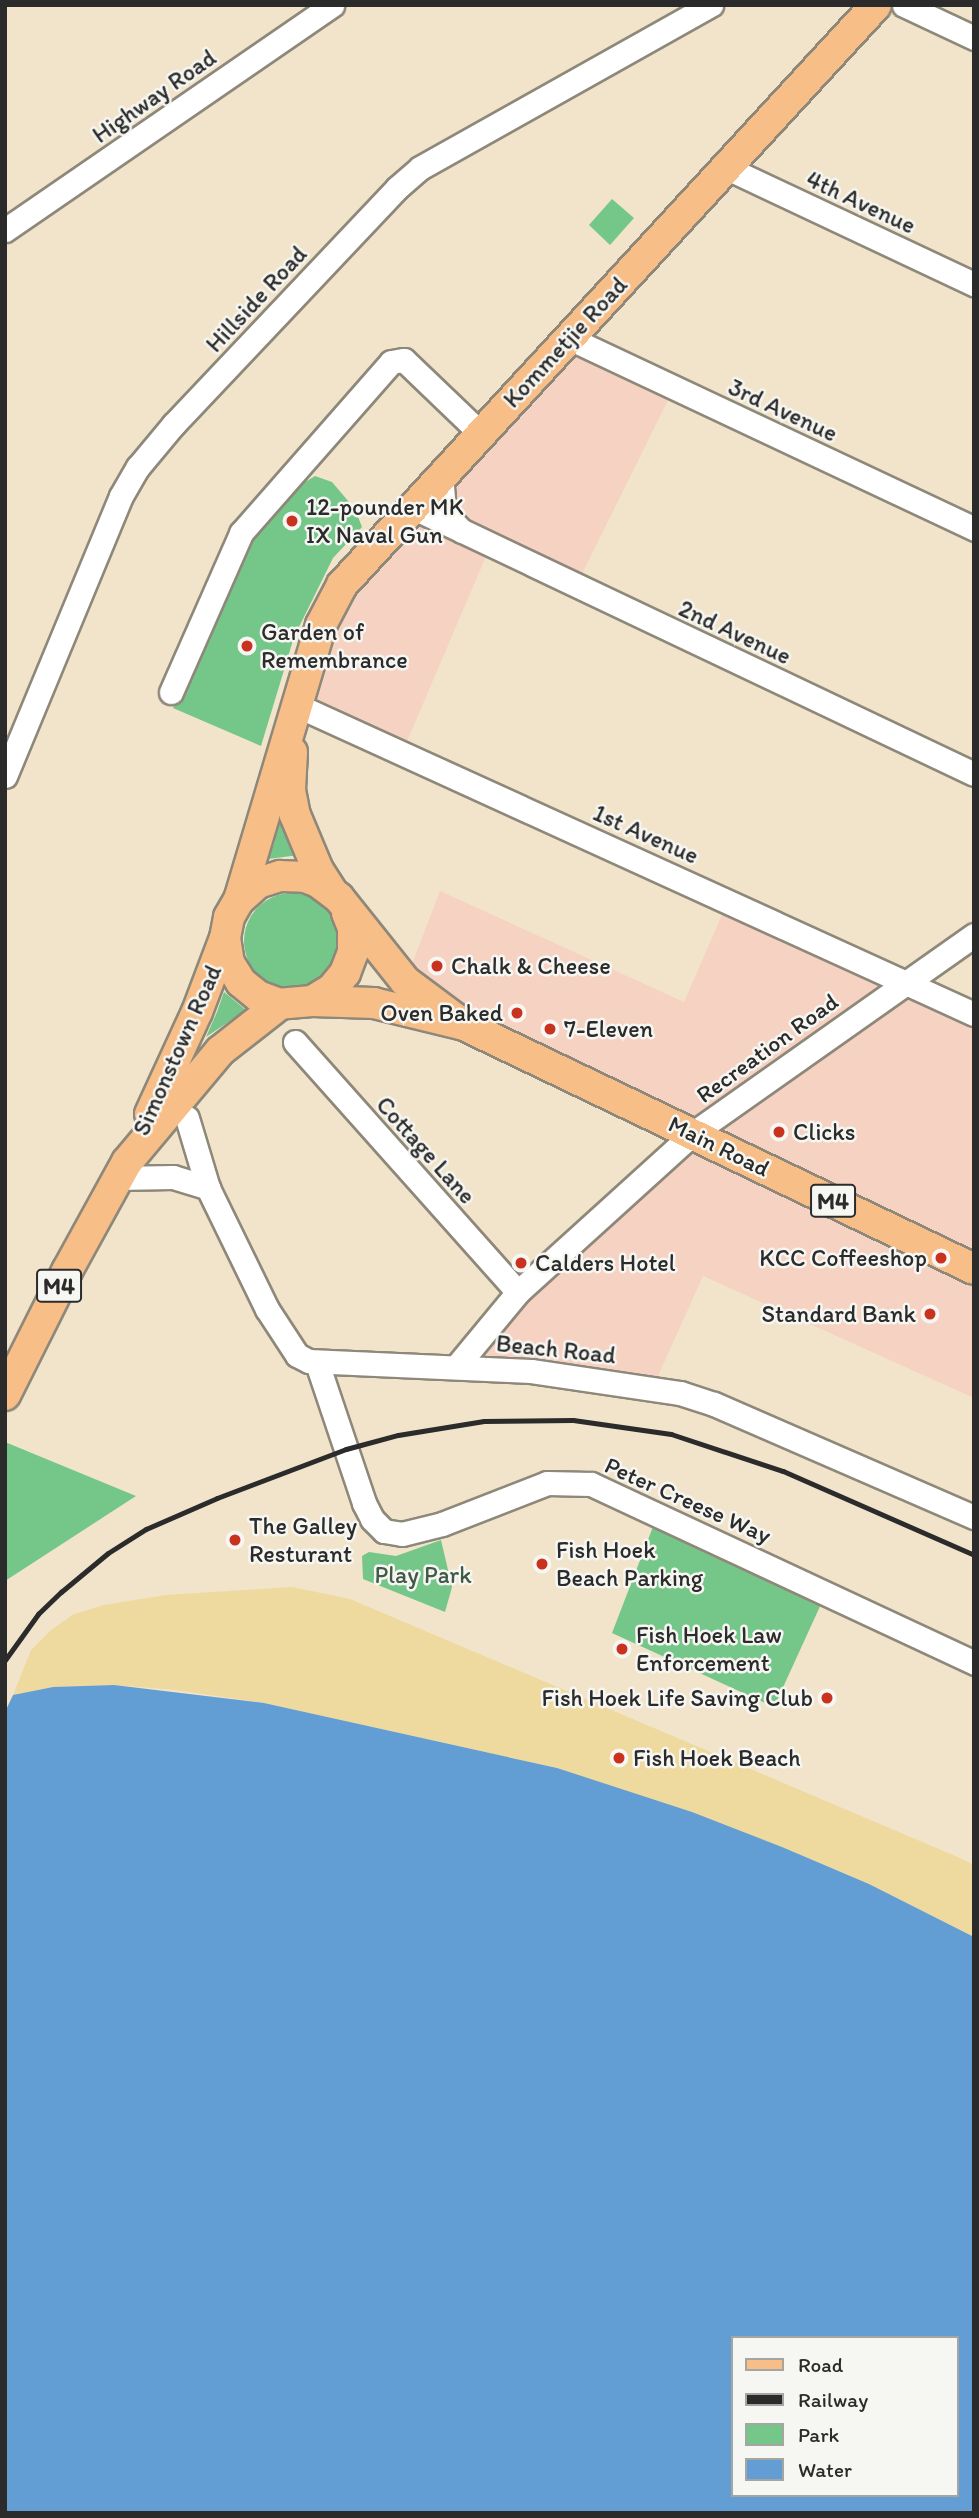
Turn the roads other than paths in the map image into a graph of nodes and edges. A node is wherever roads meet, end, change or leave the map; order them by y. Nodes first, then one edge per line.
1 (332, 5) edge
2 (711, 5) edge
3 (876, 5) edge
4 (904, 5) edge
5 (974, 38) edge
6 (725, 167) junction
7 (5, 230) edge
8 (974, 284) edge
9 (569, 338) junction
10 (480, 433) junction
11 (441, 475) junction
12 (412, 507) junction
13 (974, 529) edge
14 (473, 539) junction
15 (171, 692) dead end
16 (296, 705) junction
17 (974, 774) edge
18 (5, 776) edge
19 (338, 898) junction
20 (239, 900) junction
21 (974, 935) edge
22 (225, 938) junction
23 (906, 981) junction
24 (312, 1001) junction
25 (280, 1004) junction
26 (974, 1014) edge
27 (464, 1025) junction
28 (295, 1042) dead end
29 (187, 1118) dead end
30 (692, 1134) junction
31 (122, 1170) junction
32 (208, 1188) junction
33 (974, 1269) edge
34 (519, 1292) junction
35 (317, 1363) junction
36 (456, 1367) junction
37 (5, 1395) edge
38 (974, 1517) edge
39 (974, 1663) edge

1 - 7 street, Highway Road
2 - 18 street, Hillside Road
3 - 6 main road, Kommetjie Road
4 - 5 street
6 - 8 street, 4th Avenue
6 - 9 main road, Kommetjie Road
9 - 10 main road, Kommetjie Road
9 - 13 street, 3rd Avenue
10 - 11 main road, Kommetjie Road
10 - 15 street
11 - 12 main road, Kommetjie Road
11 - 14 street, 2nd Avenue
12 - 14 street, 2nd Avenue
12 - 16 main road, Kommetjie Road
14 - 17 street, 2nd Avenue
16 - 19 main road, Kommetjie Road
16 - 20 main road, Kommetjie Road
16 - 23 street, 1st Avenue
19 - 20 main road, Main Road / M4
19 - 24 main road
19 - 27 main road, Main Road / M4
20 - 22 main road, M4
21 - 23 street, Recreation Road
22 - 25 main road
22 - 31 main road, Simonstown Road / M4
23 - 26 street, 1st Avenue
23 - 30 street, Recreation Road
24 - 25 main road, Main Road / M4
24 - 27 main road, Main Road / M4
25 - 31 main road, Simonstown Road / M4
27 - 30 main road, Main Road / M4
28 - 34 street, Cottage Lane
29 - 32 street
30 - 33 main road, Main Road / M4
30 - 34 street, Recreation Road
31 - 32 street
31 - 37 main road, Simonstown Road / M4
32 - 35 street
34 - 36 street, Recreation Road
35 - 36 street, Beach Road
35 - 39 street, Peter Creese Way
36 - 38 street, Beach Road

